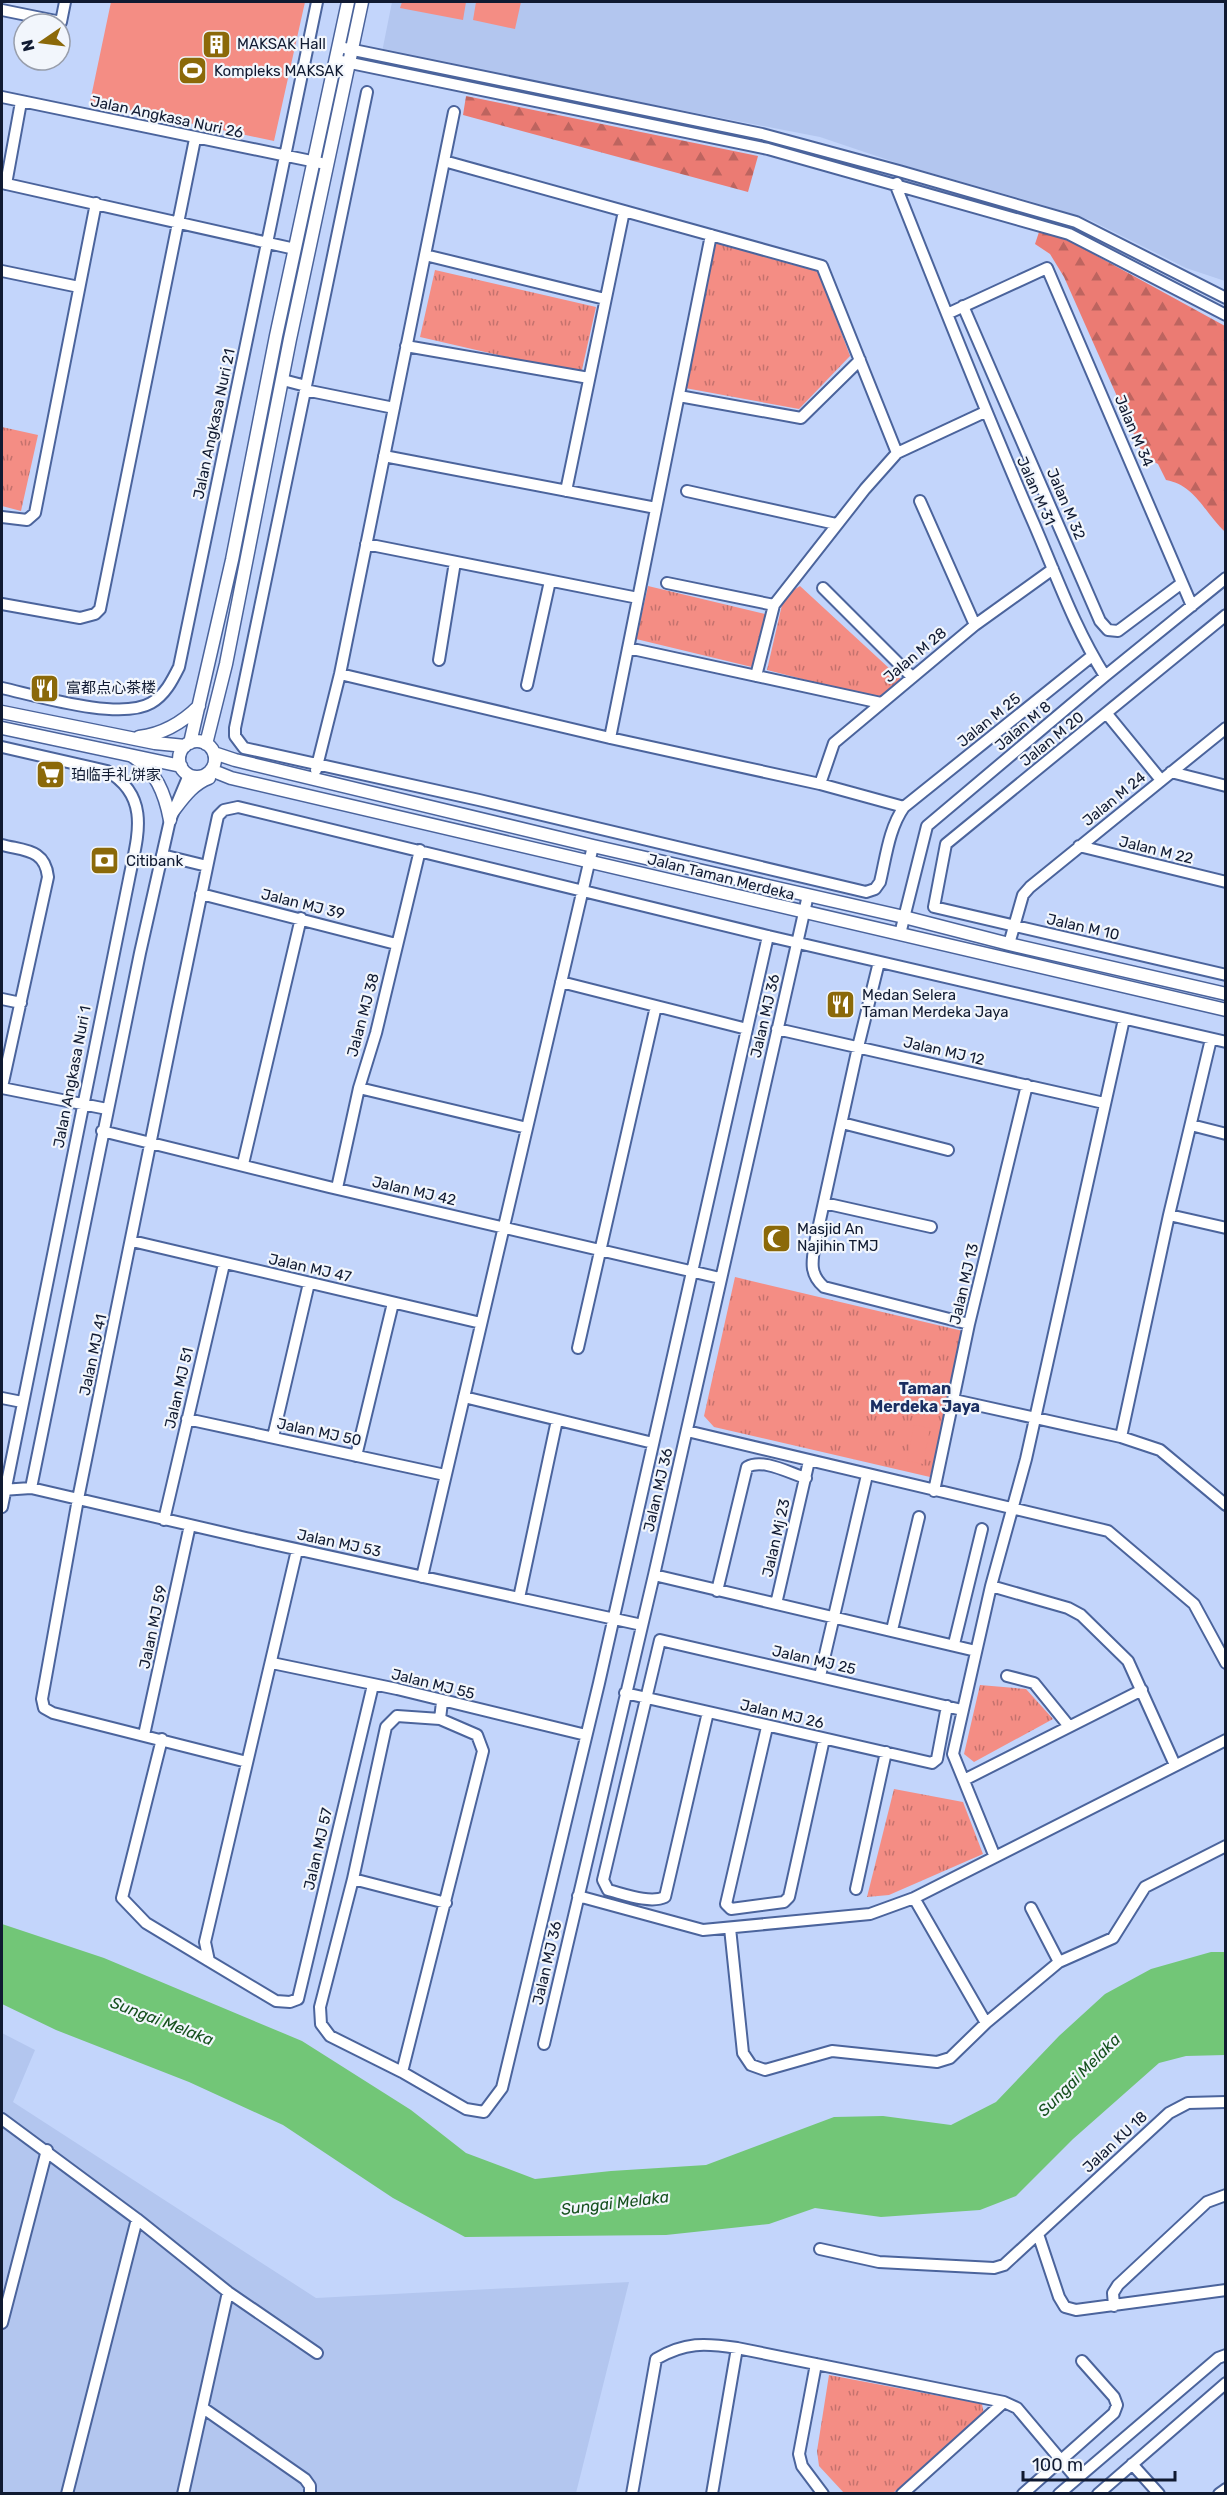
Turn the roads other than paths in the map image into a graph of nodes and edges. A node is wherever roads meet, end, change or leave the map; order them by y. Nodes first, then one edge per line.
1 (65, 2) edge
2 (317, 2) edge
3 (348, 2) edge
4 (362, 2) edge
5 (2, 10) edge
6 (338, 54) junction
7 (351, 57) junction
8 (367, 92) dead end
9 (2, 97) edge
10 (21, 102) junction
11 (454, 112) dead end
12 (195, 139) junction
13 (285, 157) junction
14 (444, 160) junction
15 (314, 162) junction
16 (328, 164) junction
17 (899, 171) junction
18 (4, 183) edge
19 (896, 186) junction
20 (96, 203) junction
21 (624, 211) junction
22 (178, 222) junction
23 (711, 235) junction
24 (268, 243) junction
25 (296, 249) junction
26 (425, 255) junction
27 (2, 271) edge
28 (80, 287) junction
29 (1226, 298) edge
30 (605, 299) junction
31 (963, 306) junction
32 (947, 314) junction
33 (1226, 315) edge
34 (406, 346) junction
35 (860, 360) junction
36 (589, 378) junction
37 (283, 380) junction
38 (305, 388) junction
39 (679, 396) junction
40 (394, 408) junction
41 (985, 412) junction
42 (897, 453) junction
43 (384, 456) junction
44 (566, 491) junction
45 (687, 491) dead end
46 (920, 501) dead end
47 (656, 508) junction
48 (2, 517) edge
49 (836, 524) junction
50 (366, 544) junction
51 (455, 562) junction
52 (1053, 569) junction
53 (1226, 578) edge
54 (550, 581) junction
55 (667, 583) dead end
56 (1182, 584) junction
57 (823, 588) dead end
58 (638, 598) junction
59 (2, 604) edge
60 (774, 605) junction
61 (1192, 606) junction
62 (1224, 618) edge
63 (975, 625) junction
64 (628, 648) junction
65 (1092, 656) junction
66 (439, 660) dead end
67 (340, 674) junction
68 (756, 676) junction
69 (1105, 676) junction
70 (912, 677) junction
71 (527, 685) dead end
72 (2, 688) edge
73 (881, 703) junction
74 (200, 704) junction
75 (216, 705) junction
76 (2, 712) edge
77 (1107, 714) junction
78 (2, 728) edge
79 (1226, 728) edge
80 (610, 738) junction
81 (131, 739) junction
82 (188, 744) junction
83 (2, 747) edge
84 (210, 748) junction
85 (128, 754) junction
86 (235, 760) junction
87 (317, 765) junction
88 (185, 770) junction
89 (211, 770) junction
90 (1171, 772) junction
91 (231, 778) junction
92 (313, 779) junction
93 (1161, 780) junction
94 (820, 783) junction
95 (1226, 786) edge
96 (904, 807) junction
97 (171, 815) junction
98 (2, 845) edge
99 (593, 846) junction
100 (1079, 846) junction
101 (420, 850) junction
102 (162, 855) junction
103 (589, 861) junction
104 (207, 866) junction
105 (1226, 882) edge
106 (582, 891) junction
107 (201, 894) junction
108 (808, 895) junction
109 (934, 906) joint
110 (804, 913) junction
111 (904, 917) junction
112 (301, 918) junction
113 (1013, 927) junction
114 (900, 934) junction
115 (768, 936) junction
116 (797, 942) junction
117 (396, 944) junction
118 (1009, 944) junction
119 (879, 962) junction
120 (1226, 975) edge
121 (561, 982) junction
122 (1226, 994) edge
123 (2, 999) edge
124 (21, 1003) junction
125 (656, 1006) junction
126 (1226, 1010) edge
127 (1124, 1020) junction
128 (747, 1029) junction
129 (777, 1029) junction
130 (1211, 1039) junction
131 (1226, 1042) edge
132 (858, 1047) junction
133 (1027, 1085) junction
134 (2, 1088) edge
135 (358, 1088) junction
136 (1104, 1103) junction
137 (82, 1104) junction
138 (107, 1109) junction
139 (842, 1123) junction
140 (1191, 1125) junction
141 (527, 1128) junction
142 (102, 1131) junction
143 (1226, 1134) edge
144 (151, 1141) junction
145 (948, 1150) dead end
146 (243, 1164) junction
147 (336, 1188) junction
148 (824, 1203) junction
149 (1169, 1215) junction
150 (931, 1227) dead end
151 (503, 1228) junction
152 (1226, 1228) edge
153 (132, 1241) junction
154 (599, 1250) junction
155 (224, 1264) junction
156 (692, 1272) junction
157 (720, 1278) junction
158 (309, 1283) junction
159 (393, 1303) junction
160 (481, 1323) junction
161 (969, 1324) junction
162 (578, 1348) dead end
163 (464, 1397) junction
164 (2, 1398) edge
165 (954, 1400) junction
166 (22, 1402) junction
167 (187, 1419) junction
168 (1035, 1419) junction
169 (557, 1420) junction
170 (687, 1431) junction
171 (273, 1437) junction
172 (1121, 1437) junction
173 (653, 1443) junction
174 (356, 1456) junction
175 (809, 1461) junction
176 (446, 1475) junction
177 (867, 1475) junction
178 (806, 1478) junction
179 (31, 1488) junction
180 (3, 1490) edge
181 (934, 1491) junction
182 (78, 1499) junction
183 (1226, 1505) edge
184 (2, 1507) edge
185 (1014, 1510) junction
186 (919, 1517) dead end
187 (164, 1520) junction
188 (190, 1525) junction
189 (982, 1529) dead end
190 (297, 1550) junction
191 (654, 1575) junction
192 (422, 1577) junction
193 (991, 1586) junction
194 (717, 1591) junction
195 (519, 1598) junction
196 (776, 1604) junction
197 (834, 1618) junction
198 (613, 1619) junction
199 (642, 1624) junction
200 (892, 1630) junction
201 (1220, 1640) edge
202 (954, 1644) junction
203 (976, 1651) junction
204 (272, 1663) junction
205 (1226, 1663) edge
206 (820, 1676) junction
207 (1007, 1676) dead end
208 (372, 1684) junction
209 (1142, 1690) junction
210 (625, 1693) junction
211 (647, 1698) junction
212 (442, 1702) junction
213 (947, 1706) junction
214 (962, 1710) junction
215 (708, 1712) junction
216 (440, 1719) junction
217 (1068, 1725) junction
218 (768, 1727) junction
219 (144, 1735) junction
220 (586, 1736) junction
221 (162, 1739) junction
222 (824, 1739) junction
223 (1226, 1740) edge
224 (886, 1752) junction
225 (247, 1762) junction
226 (1175, 1765) junction
227 (964, 1780) junction
228 (1226, 1846) edge
229 (995, 1857) junction
230 (353, 1879) junction
231 (856, 1890) dead end
232 (578, 1896) junction
233 (914, 1898) junction
234 (446, 1903) junction
235 (1031, 1908) dead end
236 (730, 1928) junction
237 (209, 1961) junction
238 (1059, 1962) junction
239 (986, 2023) junction
240 (544, 2044) dead end
241 (402, 2072) junction
242 (1226, 2102) edge
243 (2, 2119) edge
244 (47, 2150) junction
245 (1226, 2195) edge
246 (137, 2219) junction
247 (1038, 2234) junction
248 (820, 2249) dead end
249 (1226, 2290) edge
250 (228, 2292) junction
251 (1114, 2306) junction
252 (2, 2323) edge
253 (737, 2348) junction
254 (318, 2353) dead end
255 (1226, 2355) edge
256 (1082, 2361) dead end
257 (816, 2364) junction
258 (1226, 2383) edge
259 (1004, 2402) junction
260 (203, 2408) junction
261 (1061, 2460) junction
262 (1132, 2464) junction
263 (1076, 2478) junction
264 (1226, 2488) edge
265 (67, 2493) edge
266 (183, 2493) edge
267 (310, 2493) edge
268 (632, 2493) edge
269 (712, 2493) edge
270 (823, 2493) edge
271 (902, 2493) edge
272 (1023, 2493) edge
273 (1059, 2493) edge
274 (1098, 2493) edge
275 (1159, 2493) edge
276 (1220, 2493) edge

1 - 5 street
2 - 13 street, Jalan Angkasa Nuri 21
3 - 6 main road
4 - 7 main road
6 - 7 street
6 - 15 main road
7 - 16 main road
7 - 17 street
7 - 19 street
8 - 38 street
9 - 10 street, Jalan Angkasa Nuri 26
10 - 12 street, Jalan Angkasa Nuri 26
10 - 18 street
11 - 14 street
12 - 13 street, Jalan Angkasa Nuri 26
12 - 22 street
13 - 15 street, Jalan Angkasa Nuri 26
13 - 24 street, Jalan Angkasa Nuri 21
14 - 21 street
14 - 26 street
15 - 16 street, Jalan Angkasa Nuri 26
15 - 25 main road
16 - 37 main road
17 - 19 street
17 - 29 street
18 - 20 street
19 - 32 street, Jalan M 31
19 - 33 street
20 - 22 street
20 - 28 street
21 - 23 street
21 - 30 street
22 - 24 street
22 - 59 street
23 - 35 street
23 - 39 street
24 - 25 street
24 - 72 street, Jalan Angkasa Nuri 21
25 - 74 main road
26 - 30 street
26 - 34 street
27 - 28 street
28 - 48 street
30 - 36 street
31 - 32 street
31 - 56 street, Jalan M 34
31 - 56 street, Jalan M 32
32 - 41 street, Jalan M 31
34 - 36 street
34 - 40 street
35 - 39 street
35 - 42 street
36 - 44 street
37 - 38 street
37 - 75 main road
38 - 40 street
38 - 87 street
39 - 47 street
40 - 43 street
41 - 42 street
41 - 52 street, Jalan M 31
42 - 49 street
43 - 44 street
43 - 50 street
44 - 47 street
45 - 49 street
46 - 63 street
47 - 58 street
49 - 60 street
50 - 51 street
50 - 67 street
51 - 54 street
51 - 66 street
52 - 63 street, Jalan M 28
52 - 65 street, Jalan M 31
53 - 61 street, Jalan M 8
54 - 58 street
54 - 71 street
55 - 60 street
56 - 61 street, Jalan M 34
57 - 70 street
58 - 64 street
60 - 68 street
61 - 69 street, Jalan M 8
62 - 77 street, Jalan M 20
63 - 70 street, Jalan M 28
64 - 68 street
64 - 80 street
65 - 69 street, Jalan M 31
65 - 96 street, Jalan M 25
67 - 80 street
67 - 87 street
68 - 73 street
69 - 111 street, Jalan M 8
70 - 73 street, Jalan M 28
73 - 94 street, Jalan M 28
74 - 81 main road
74 - 82 main road
75 - 84 main road
75 - 86 main road
76 - 81 main road
77 - 93 street
77 - 109 street, Jalan M 20
78 - 85 main road
79 - 90 street, Jalan M 24
80 - 94 street
81 - 82 main road
82 - 84 main road
82 - 88 main road
83 - 137 street, Jalan Angkasa Nuri 1
84 - 86 main road, Jalan Taman Merdeka
84 - 89 main road
85 - 88 main road
85 - 97 main road
86 - 92 main road, Jalan Taman Merdeka
87 - 92 street
87 - 96 street
88 - 89 main road
88 - 97 street
89 - 91 main road, Jalan Taman Merdeka
90 - 93 street, Jalan M 24
90 - 95 street
91 - 97 main road
91 - 103 main road, Jalan Taman Merdeka
92 - 99 main road, Jalan Taman Merdeka
93 - 100 street, Jalan M 24
94 - 96 street
97 - 102 street
98 - 124 street
99 - 103 street
99 - 108 main road, Jalan Taman Merdeka
100 - 105 street, Jalan M 22
100 - 113 street, Jalan M 24
101 - 104 street, Jalan MJ 41
101 - 106 street
101 - 117 street, Jalan MJ 38
102 - 104 street
102 - 138 street
103 - 106 street
103 - 110 main road, Jalan Taman Merdeka
104 - 107 street, Jalan MJ 41
106 - 115 street
106 - 121 street
107 - 112 street, Jalan MJ 39
107 - 144 street, Jalan MJ 41
108 - 110 street, Jalan MJ 36
108 - 111 main road, Jalan Taman Merdeka
109 - 113 street, Jalan M 10
110 - 114 main road, Jalan Taman Merdeka
110 - 116 street, Jalan MJ 36
111 - 114 street, Jalan M 8
111 - 118 main road, Jalan Taman Merdeka
112 - 117 street, Jalan MJ 39
112 - 146 street
113 - 118 street
113 - 120 street, Jalan M 10
114 - 126 main road, Jalan Taman Merdeka
115 - 116 street
115 - 128 street
116 - 119 street
116 - 129 street, Jalan MJ 36
117 - 135 street, Jalan MJ 38
118 - 122 main road, Jalan Taman Merdeka
119 - 127 street
119 - 132 street
121 - 125 street
121 - 141 street
123 - 124 street
124 - 134 street
125 - 128 street
125 - 154 street
127 - 130 street
127 - 136 street
128 - 156 street
129 - 132 street, Jalan MJ 12
129 - 157 street, Jalan MJ 36
130 - 131 street
130 - 140 street
132 - 133 street, Jalan MJ 12
132 - 139 street
133 - 136 street, Jalan MJ 12
133 - 161 street, Jalan MJ 13
134 - 137 street
135 - 141 street
135 - 147 street, Jalan MJ 38
136 - 168 street
137 - 138 street
137 - 166 street, Jalan Angkasa Nuri 1
138 - 142 street
139 - 145 street
139 - 148 street
140 - 143 street
140 - 149 street
141 - 151 street
142 - 144 street, Jalan MJ 42
142 - 179 street
144 - 146 street, Jalan MJ 42
144 - 153 street, Jalan MJ 41
146 - 147 street, Jalan MJ 42
147 - 151 street, Jalan MJ 42
148 - 150 street
148 - 161 street
149 - 152 street
149 - 172 street
151 - 154 street, Jalan MJ 42
151 - 160 street
153 - 155 street, Jalan MJ 47
153 - 182 street, Jalan MJ 41
154 - 156 street, Jalan MJ 42
154 - 162 street
155 - 158 street, Jalan MJ 47
155 - 167 street, Jalan MJ 51
156 - 157 street, Jalan MJ 42
156 - 173 street
157 - 170 street, Jalan MJ 36
158 - 159 street, Jalan MJ 47
158 - 171 street
159 - 160 street, Jalan MJ 47
159 - 174 street
160 - 163 street
161 - 165 street, Jalan MJ 13
163 - 169 street
163 - 176 street
164 - 166 street
165 - 168 street
165 - 181 street, Jalan MJ 13
166 - 180 street, Jalan Angkasa Nuri 1
167 - 171 street, Jalan MJ 50
167 - 187 street, Jalan MJ 51
168 - 172 street
168 - 185 street
169 - 173 street
169 - 195 street
170 - 175 street
170 - 191 street, Jalan MJ 36
171 - 174 street, Jalan MJ 50
172 - 183 street
173 - 198 street
174 - 176 street, Jalan MJ 50
175 - 177 street
175 - 178 street, Jalan Mj 23
176 - 192 street
177 - 181 street
177 - 197 street
178 - 194 street
178 - 196 street, Jalan Mj 23
179 - 180 street, Jalan MJ 53
179 - 182 street, Jalan MJ 53
180 - 184 street, Jalan Angkasa Nuri 1
181 - 185 street
182 - 187 street, Jalan MJ 53
182 - 219 street, Jalan MJ 41
185 - 193 street
185 - 201 street
186 - 200 street
187 - 188 street, Jalan MJ 53
188 - 190 street, Jalan MJ 53
188 - 219 street, Jalan MJ 59
189 - 202 street
190 - 192 street, Jalan MJ 53
190 - 204 street
191 - 194 street
191 - 199 street, Jalan MJ 36
192 - 195 street, Jalan MJ 53
193 - 203 street
193 - 209 street
194 - 196 street
195 - 198 street, Jalan MJ 53
196 - 197 street
197 - 200 street
197 - 206 street
198 - 199 street, Jalan MJ 53
198 - 220 street
199 - 210 street, Jalan MJ 36
200 - 202 street
201 - 205 street
202 - 203 street
203 - 214 street
204 - 208 street, Jalan MJ 55
204 - 225 street
206 - 211 street, Jalan MJ 25
206 - 213 street, Jalan MJ 25
207 - 217 street
208 - 212 street, Jalan MJ 55
208 - 237 street, Jalan MJ 57
209 - 217 street
209 - 226 street
210 - 211 street, Jalan MJ 26
210 - 232 street, Jalan MJ 36
211 - 215 street, Jalan MJ 26
211 - 215 street
212 - 216 street
212 - 220 street, Jalan MJ 55
213 - 214 street, Jalan MJ 25
213 - 224 street, Jalan MJ 26
214 - 227 street
215 - 218 street, Jalan MJ 26
216 - 230 street
216 - 234 street
217 - 227 street
218 - 222 street, Jalan MJ 26
218 - 222 street
219 - 221 street, Jalan MJ 41
220 - 241 street
221 - 225 street, Jalan MJ 41
221 - 237 street
222 - 224 street, Jalan MJ 26
223 - 226 street
224 - 231 street
225 - 237 street
226 - 229 street
227 - 229 street
228 - 238 street
229 - 233 street
230 - 234 street
230 - 241 street
232 - 236 street
232 - 240 street, Jalan MJ 36
233 - 236 street
233 - 239 street
234 - 241 street
235 - 238 street
236 - 239 street
238 - 239 street
242 - 247 street, Jalan KU 18
243 - 244 street
244 - 246 street
244 - 252 street
245 - 251 street
246 - 250 street
246 - 265 street
247 - 248 street, Jalan KU 18
247 - 251 street
249 - 251 street
250 - 254 street
250 - 260 street
253 - 257 street
253 - 268 street
253 - 269 street
255 - 263 street
256 - 261 street
257 - 259 street
257 - 270 street
258 - 262 street
259 - 261 street
259 - 271 street
260 - 266 street
260 - 267 street
261 - 263 street
261 - 272 street
262 - 274 street
262 - 275 street
263 - 273 street
264 - 276 street

